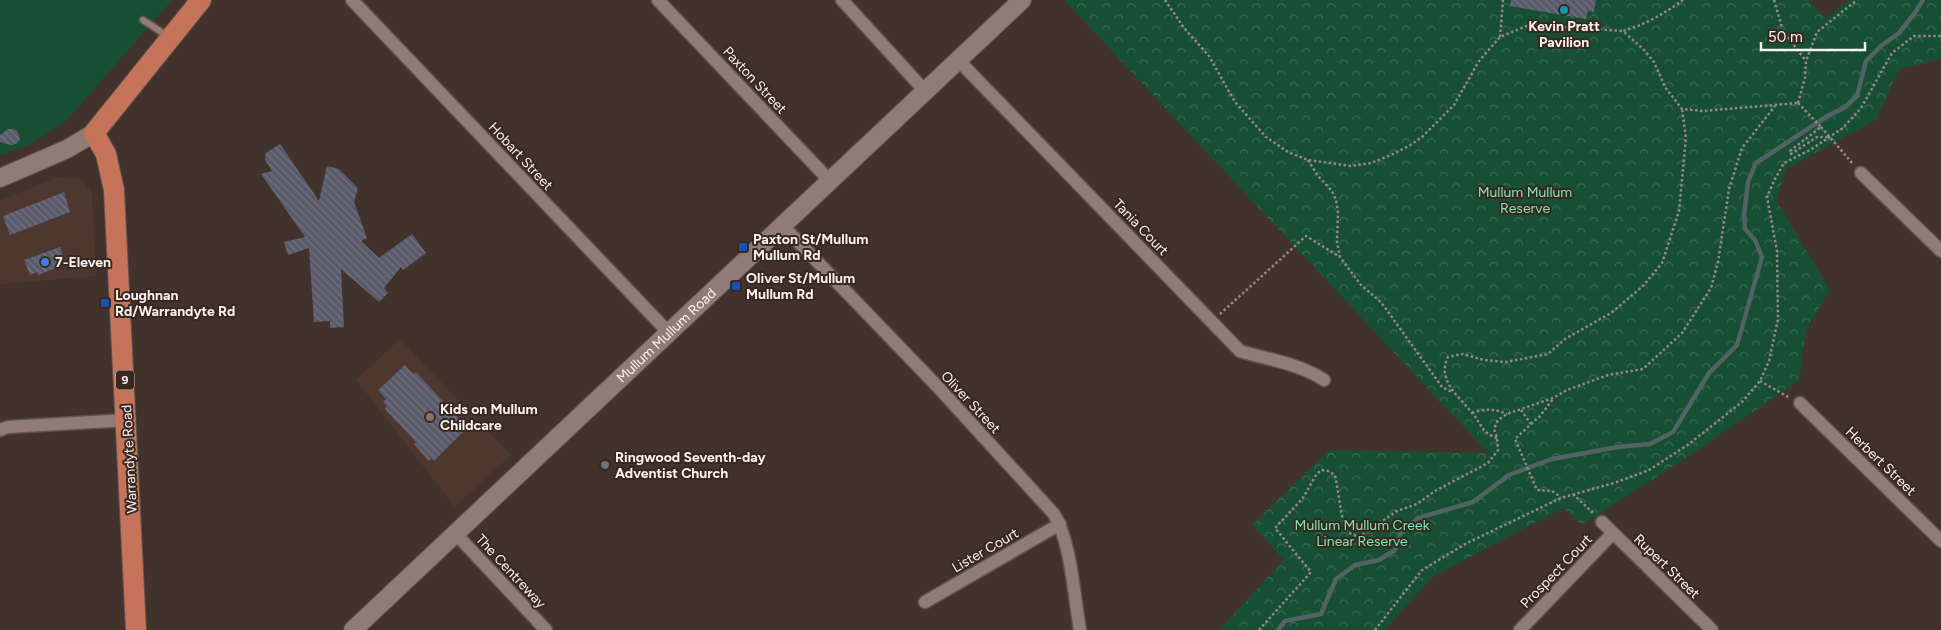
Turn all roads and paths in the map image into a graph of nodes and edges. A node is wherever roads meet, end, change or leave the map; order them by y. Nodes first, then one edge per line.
1 (201, 0) edge
2 (352, 0) edge
3 (658, 0) edge
4 (842, 0) edge
5 (1022, 0) edge
6 (1165, 0) edge
7 (1503, 0) edge
8 (1683, 0) edge
9 (1774, 0) edge
10 (1857, 0) edge
11 (143, 20) dead end
12 (1623, 30) junction
13 (1941, 36) edge
14 (1500, 37) junction
15 (170, 38) junction
16 (959, 61) junction
17 (1806, 61) junction
18 (925, 91) junction
19 (1798, 103) junction
20 (1775, 106) junction
21 (1682, 109) junction
22 (1821, 127) junction
23 (94, 133) junction
24 (1830, 137) junction
25 (1308, 160) junction
26 (1860, 173) joint
27 (0, 178) edge
28 (830, 181) junction
29 (782, 225) junction
30 (1941, 251) edge
31 (1340, 258) junction
32 (1212, 322) junction
33 (669, 333) junction
34 (1324, 380) dead end
35 (1760, 381) junction
36 (1454, 393) junction
37 (1553, 398) junction
38 (1800, 403) joint
39 (1521, 410) junction
40 (1472, 413) junction
41 (1507, 414) junction
42 (127, 420) junction
43 (1531, 424) junction
44 (0, 430) edge
45 (1497, 438) junction
46 (1573, 494) junction
47 (1562, 498) junction
48 (1602, 522) joint
49 (1060, 524) junction
50 (455, 533) junction
51 (1613, 534) junction
52 (1941, 541) edge
53 (925, 602) dead end
54 (136, 630) edge
55 (353, 630) edge
56 (546, 630) edge
57 (1080, 630) edge
58 (1259, 630) edge
59 (1375, 630) edge
60 (1520, 630) edge
61 (1712, 630) edge

1 - 15 main road
2 - 33 street, Hobart Street
3 - 28 street, Paxton Street
4 - 18 street
5 - 16 street, Mullum Mullum Road
6 - 25 path
7 - 14 path
8 - 12 path
9 - 17 path
10 - 17 path
11 - 15 lane
12 - 14 path
12 - 21 path
13 - 24 path
14 - 25 path
15 - 23 main road
16 - 18 street, Mullum Mullum Road
16 - 32 street, Tania Court
17 - 19 path
18 - 28 street, Mullum Mullum Road
19 - 20 path
19 - 22 path
20 - 21 path
20 - 37 path
21 - 36 path
22 - 24 path
22 - 24 path
23 - 27 street
23 - 42 main road, Warrandyte Road / 9
24 - 26 path
24 - 35 path
25 - 31 path
26 - 30 street
28 - 29 street, Mullum Mullum Road
29 - 33 street, Mullum Mullum Road
29 - 49 street, Oliver Street
31 - 32 path
31 - 36 path
32 - 34 street, Tania Court
33 - 50 street, Mullum Mullum Road
35 - 38 path
35 - 46 path
36 - 40 path
37 - 39 path
37 - 43 path
38 - 52 street, Herbert Street
39 - 41 path
39 - 43 path
40 - 41 path
40 - 45 path
41 - 45 path
42 - 44 street
42 - 54 main road, Warrandyte Road / 9
43 - 47 path
45 - 58 path
46 - 47 path
46 - 48 path
47 - 59 path
48 - 51 street, Rupert Street
49 - 53 street, Lister Court
49 - 57 street, Oliver Street
50 - 55 street, Mullum Mullum Road
50 - 56 street, The Centreway
51 - 60 street, Prospect Court
51 - 61 street, Rupert Street

